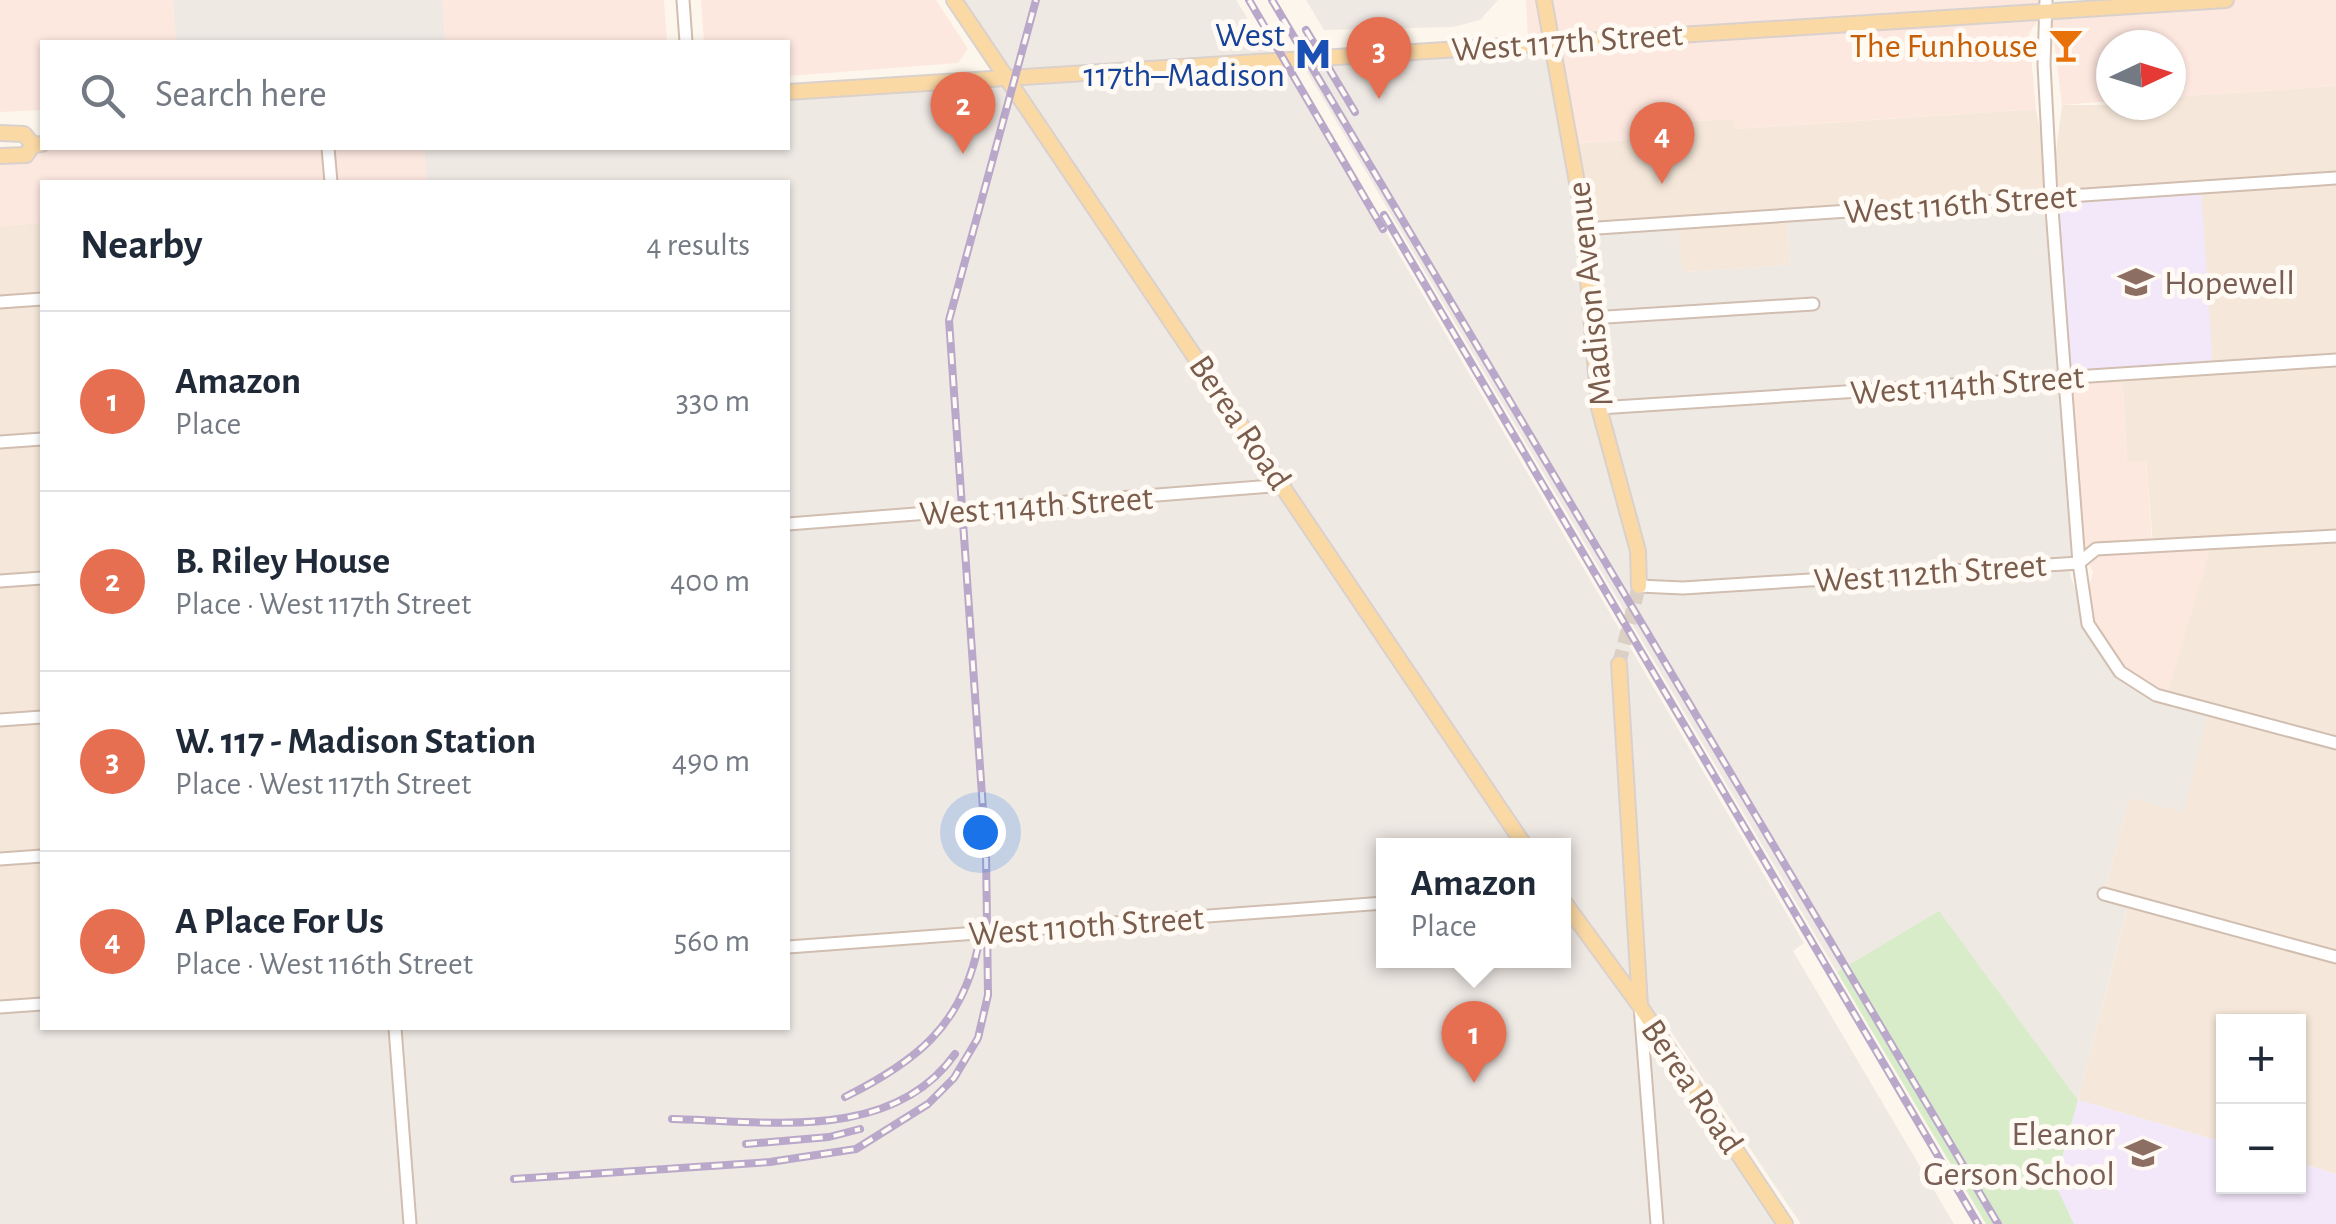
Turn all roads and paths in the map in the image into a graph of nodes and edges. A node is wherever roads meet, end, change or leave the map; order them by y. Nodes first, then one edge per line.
1 (683, 0) edge
2 (954, 0) edge
3 (1544, 0) edge
4 (2226, 0) edge
5 (2046, 6) edge
6 (686, 40) edge
7 (1552, 42) junction
8 (1005, 79) junction
9 (790, 92) edge
10 (0, 132) edge
11 (38, 144) edge
12 (328, 150) edge
13 (0, 156) edge
14 (2336, 178) edge
15 (331, 180) edge
16 (2051, 196) junction
17 (1584, 229) junction
18 (40, 299) edge
19 (0, 302) edge
20 (1814, 304) dead end
21 (1590, 318) junction
22 (2336, 360) edge
23 (2066, 378) junction
24 (1598, 408) junction
25 (40, 439) edge
26 (0, 442) edge
27 (1284, 485) junction
28 (790, 524) edge
29 (2336, 536) edge
30 (2079, 563) junction
31 (40, 578) edge
32 (0, 580) edge
33 (1639, 586) joint
34 (1620, 664) tunnel mouth
35 (40, 717) edge
36 (0, 720) edge
37 (2336, 743) edge
38 (1521, 838) edge
39 (40, 856) edge
40 (0, 859) edge
41 (2104, 894) dead end
42 (1376, 904) edge
43 (1571, 912) edge
44 (790, 948) edge
45 (2336, 957) edge
46 (40, 1004) edge
47 (1640, 1006) junction
48 (0, 1007) edge
49 (395, 1030) edge
50 (410, 1224) edge
51 (1657, 1224) edge
52 (1785, 1224) edge

1 - 6 street
2 - 8 main road, Berea Road
3 - 7 main road, Madison Avenue
4 - 5 main road, West 117th Street
5 - 7 main road, West 117th Street
5 - 16 street
7 - 8 main road, West 117th Street
7 - 17 main road, Madison Avenue
8 - 9 main road, West 117th Street
8 - 27 main road, Berea Road
10 - 11 main road
11 - 13 main road
12 - 15 street
14 - 16 street, West 116th Street
16 - 17 street, West 116th Street
16 - 23 street
17 - 21 main road, Madison Avenue
18 - 19 street
20 - 21 street
21 - 24 main road, Madison Avenue
22 - 23 street, West 114th Street
23 - 24 street, West 114th Street
23 - 30 street
24 - 33 main road, Madison Avenue
25 - 26 street
27 - 28 street, West 114th Street
27 - 38 main road, Berea Road
29 - 30 street, West 112th Street
30 - 33 street, West 112th Street
30 - 37 street
31 - 32 street
34 - 47 main road
35 - 36 street
39 - 40 street
41 - 45 street
42 - 44 street, West 110th Street
43 - 47 main road, Berea Road
46 - 48 street
47 - 51 street
47 - 52 main road, Berea Road
49 - 50 street

